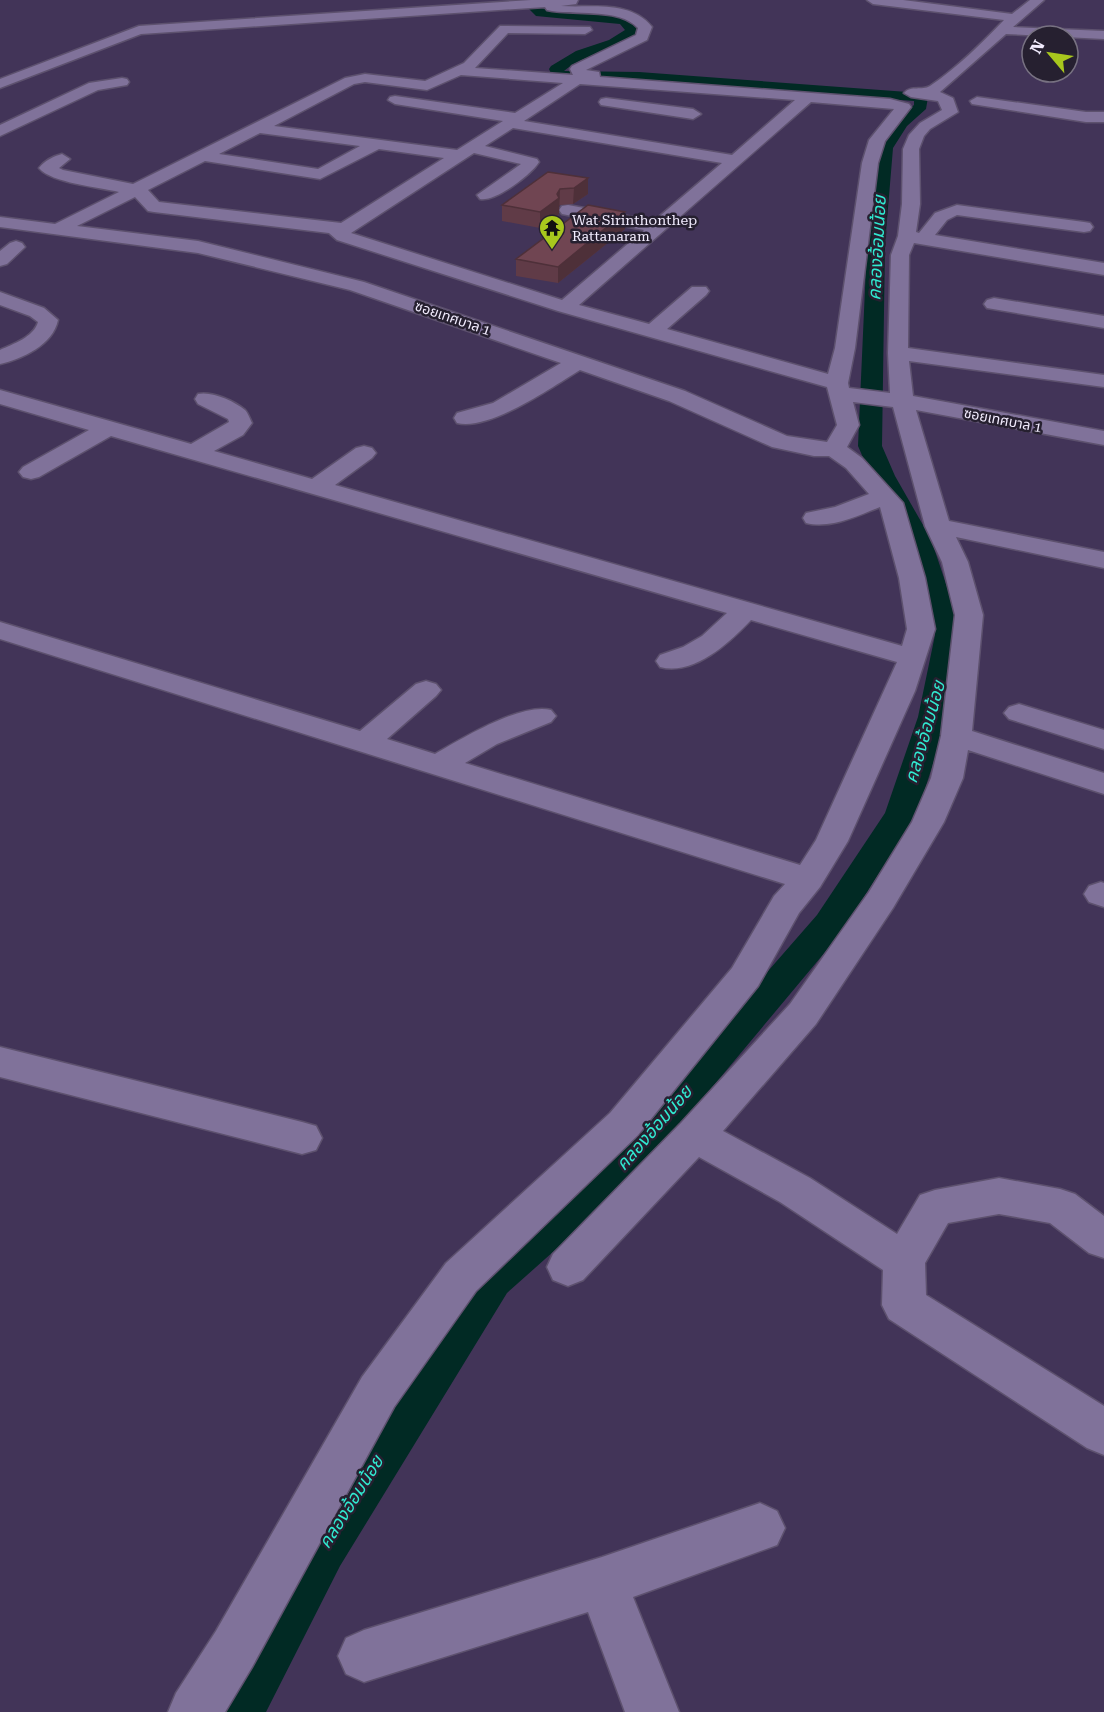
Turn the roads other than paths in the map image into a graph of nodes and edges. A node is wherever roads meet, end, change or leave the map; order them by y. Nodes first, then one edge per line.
1 (594, 0) edge
2 (873, 0) edge
3 (1038, 0) edge
4 (558, 1) edge
5 (1010, 27) junction
6 (596, 31) dead end
7 (1102, 43) edge
8 (470, 80) junction
9 (122, 82) dead end
10 (0, 84) edge
11 (427, 86) junction
12 (331, 90) junction
13 (581, 92) junction
14 (809, 96) junction
15 (919, 97) junction
16 (400, 101) junction
17 (976, 101) dead end
18 (457, 109) junction
19 (693, 114) dead end
20 (1104, 117) edge
21 (513, 121) junction
22 (258, 128) junction
23 (0, 131) edge
24 (311, 135) junction
25 (378, 143) junction
26 (465, 151) junction
27 (204, 156) junction
28 (62, 159) dead end
29 (735, 160) junction
30 (258, 165) junction
31 (136, 190) junction
32 (486, 195) dead end
33 (567, 210) edge
34 (0, 222) edge
35 (657, 227) junction
36 (1084, 227) dead end
37 (58, 229) junction
38 (342, 229) junction
39 (915, 237) junction
40 (16, 247) dead end
41 (1099, 247) dead end
42 (414, 259) junction
43 (0, 260) edge
44 (1097, 267) edge
45 (357, 286) junction
46 (699, 291) dead end
47 (0, 298) edge
48 (994, 304) dead end
49 (565, 307) junction
50 (1104, 322) edge
51 (653, 332) junction
52 (898, 353) junction
53 (0, 358) edge
54 (580, 361) junction
55 (1104, 381) edge
56 (845, 391) junction
57 (0, 397) edge
58 (206, 399) dead end
59 (895, 400) junction
60 (465, 418) dead end
61 (109, 428) junction
62 (1104, 438) edge
63 (834, 449) junction
64 (193, 453) junction
65 (364, 453) dead end
66 (31, 472) dead end
67 (315, 488) junction
68 (885, 496) junction
69 (815, 518) dead end
70 (938, 526) junction
71 (1104, 560) edge
72 (746, 611) junction
73 (0, 630) edge
74 (913, 658) junction
75 (670, 661) dead end
76 (426, 690) dead end
77 (1019, 713) dead end
78 (541, 716) dead end
79 (956, 736) junction
80 (1104, 740) edge
81 (364, 743) junction
82 (439, 765) junction
83 (1104, 784) edge
84 (808, 879) junction
85 (0, 1062) edge
86 (695, 1135) junction
87 (302, 1138) dead end
88 (1104, 1240) edge
89 (904, 1261) junction
90 (568, 1267) dead end
91 (1104, 1432) edge
92 (760, 1528) dead end
93 (602, 1582) junction
94 (364, 1656) dead end
95 (195, 1712) edge
96 (652, 1712) edge

1 - 4 street
2 - 5 street
3 - 5 street
4 - 10 street
4 - 15 street
5 - 7 street
5 - 15 street
6 - 8 street
8 - 11 street
8 - 13 street
8 - 18 street
9 - 23 street
11 - 12 street
11 - 16 street
12 - 16 street
12 - 22 street
13 - 14 street
13 - 19 street
13 - 21 street
14 - 15 street
14 - 29 street
15 - 39 street
15 - 56 street
16 - 18 street
17 - 20 street
18 - 21 street
21 - 26 street
21 - 29 street
22 - 24 street
22 - 27 street
24 - 25 street
24 - 30 street
25 - 26 street
25 - 30 street
26 - 32 street
26 - 38 street
27 - 30 street
27 - 31 street
28 - 31 street
29 - 35 street
31 - 37 street
31 - 38 street
33 - 35 street
34 - 37 street, ซอยเทศบาล 1
35 - 49 street
36 - 39 street
37 - 45 street, ซอยเทศบาล 1
38 - 42 street, ซอยเทศบาล 1
39 - 44 street
39 - 52 street
40 - 43 street
41 - 44 street
42 - 45 street
42 - 49 street, ซอยเทศบาล 1
45 - 54 street, ซอยเทศบาล 1
46 - 51 street
47 - 53 street
48 - 50 street
49 - 51 street, ซอยเทศบาล 1
51 - 56 street, ซอยเทศบาล 1
52 - 55 street
52 - 59 street
54 - 60 street
54 - 63 street, ซอยเทศบาล 1
56 - 59 street, ซอยเทศบาล 1
56 - 63 street
57 - 61 street
58 - 64 street
59 - 62 street, ซอยเทศบาล 1
59 - 70 street
61 - 64 street
61 - 66 street
63 - 68 street
64 - 67 street
65 - 67 street
67 - 72 street
68 - 69 street
68 - 74 street
70 - 71 street
70 - 79 street
72 - 74 street
72 - 75 street
73 - 81 street
74 - 84 street
76 - 81 street
77 - 80 street
78 - 82 street
79 - 83 street
79 - 86 street
81 - 82 street
82 - 84 street
84 - 95 street
85 - 87 street
86 - 89 street
86 - 90 street
88 - 89 street
89 - 91 street
92 - 93 street
93 - 94 street
93 - 96 street

